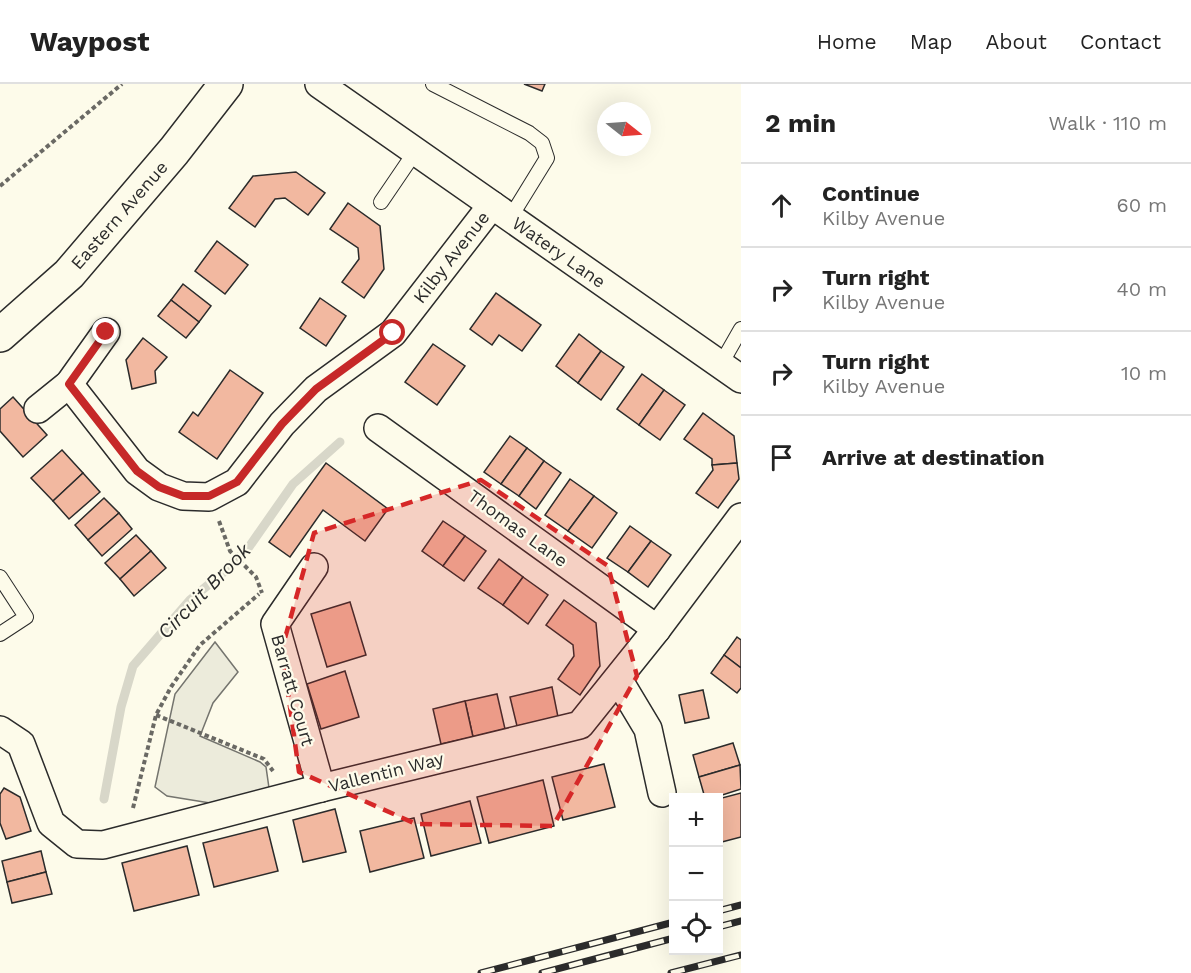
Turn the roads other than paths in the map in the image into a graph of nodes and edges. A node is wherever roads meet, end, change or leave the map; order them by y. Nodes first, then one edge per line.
1 (226, 84) edge
2 (319, 84) edge
3 (433, 84) edge
4 (415, 152) junction
5 (381, 202) dead end
6 (501, 212) junction
7 (741, 329) edge
8 (106, 332) dead end
9 (0, 336) edge
10 (731, 371) edge
11 (69, 384) junction
12 (38, 409) dead end
13 (378, 428) dead end
14 (741, 517) edge
15 (314, 567) dead end
16 (0, 577) edge
17 (657, 629) junction
18 (0, 634) edge
19 (618, 679) junction
20 (0, 729) edge
21 (321, 788) junction
22 (662, 793) dead end

1 - 9 highway, Eastern Avenue
2 - 4 street, Watery Lane
3 - 6 lane
4 - 5 lane
4 - 6 street, Watery Lane
6 - 10 street, Watery Lane
6 - 11 street, Kilby Avenue
7 - 10 lane
8 - 11 street
11 - 12 street
13 - 17 street, Thomas Lane
14 - 17 street, Vallentin Way
15 - 21 street, Barratt Court
16 - 18 lane
17 - 19 street, Vallentin Way
19 - 21 street, Vallentin Way
19 - 22 street
20 - 21 street, Vallentin Way

